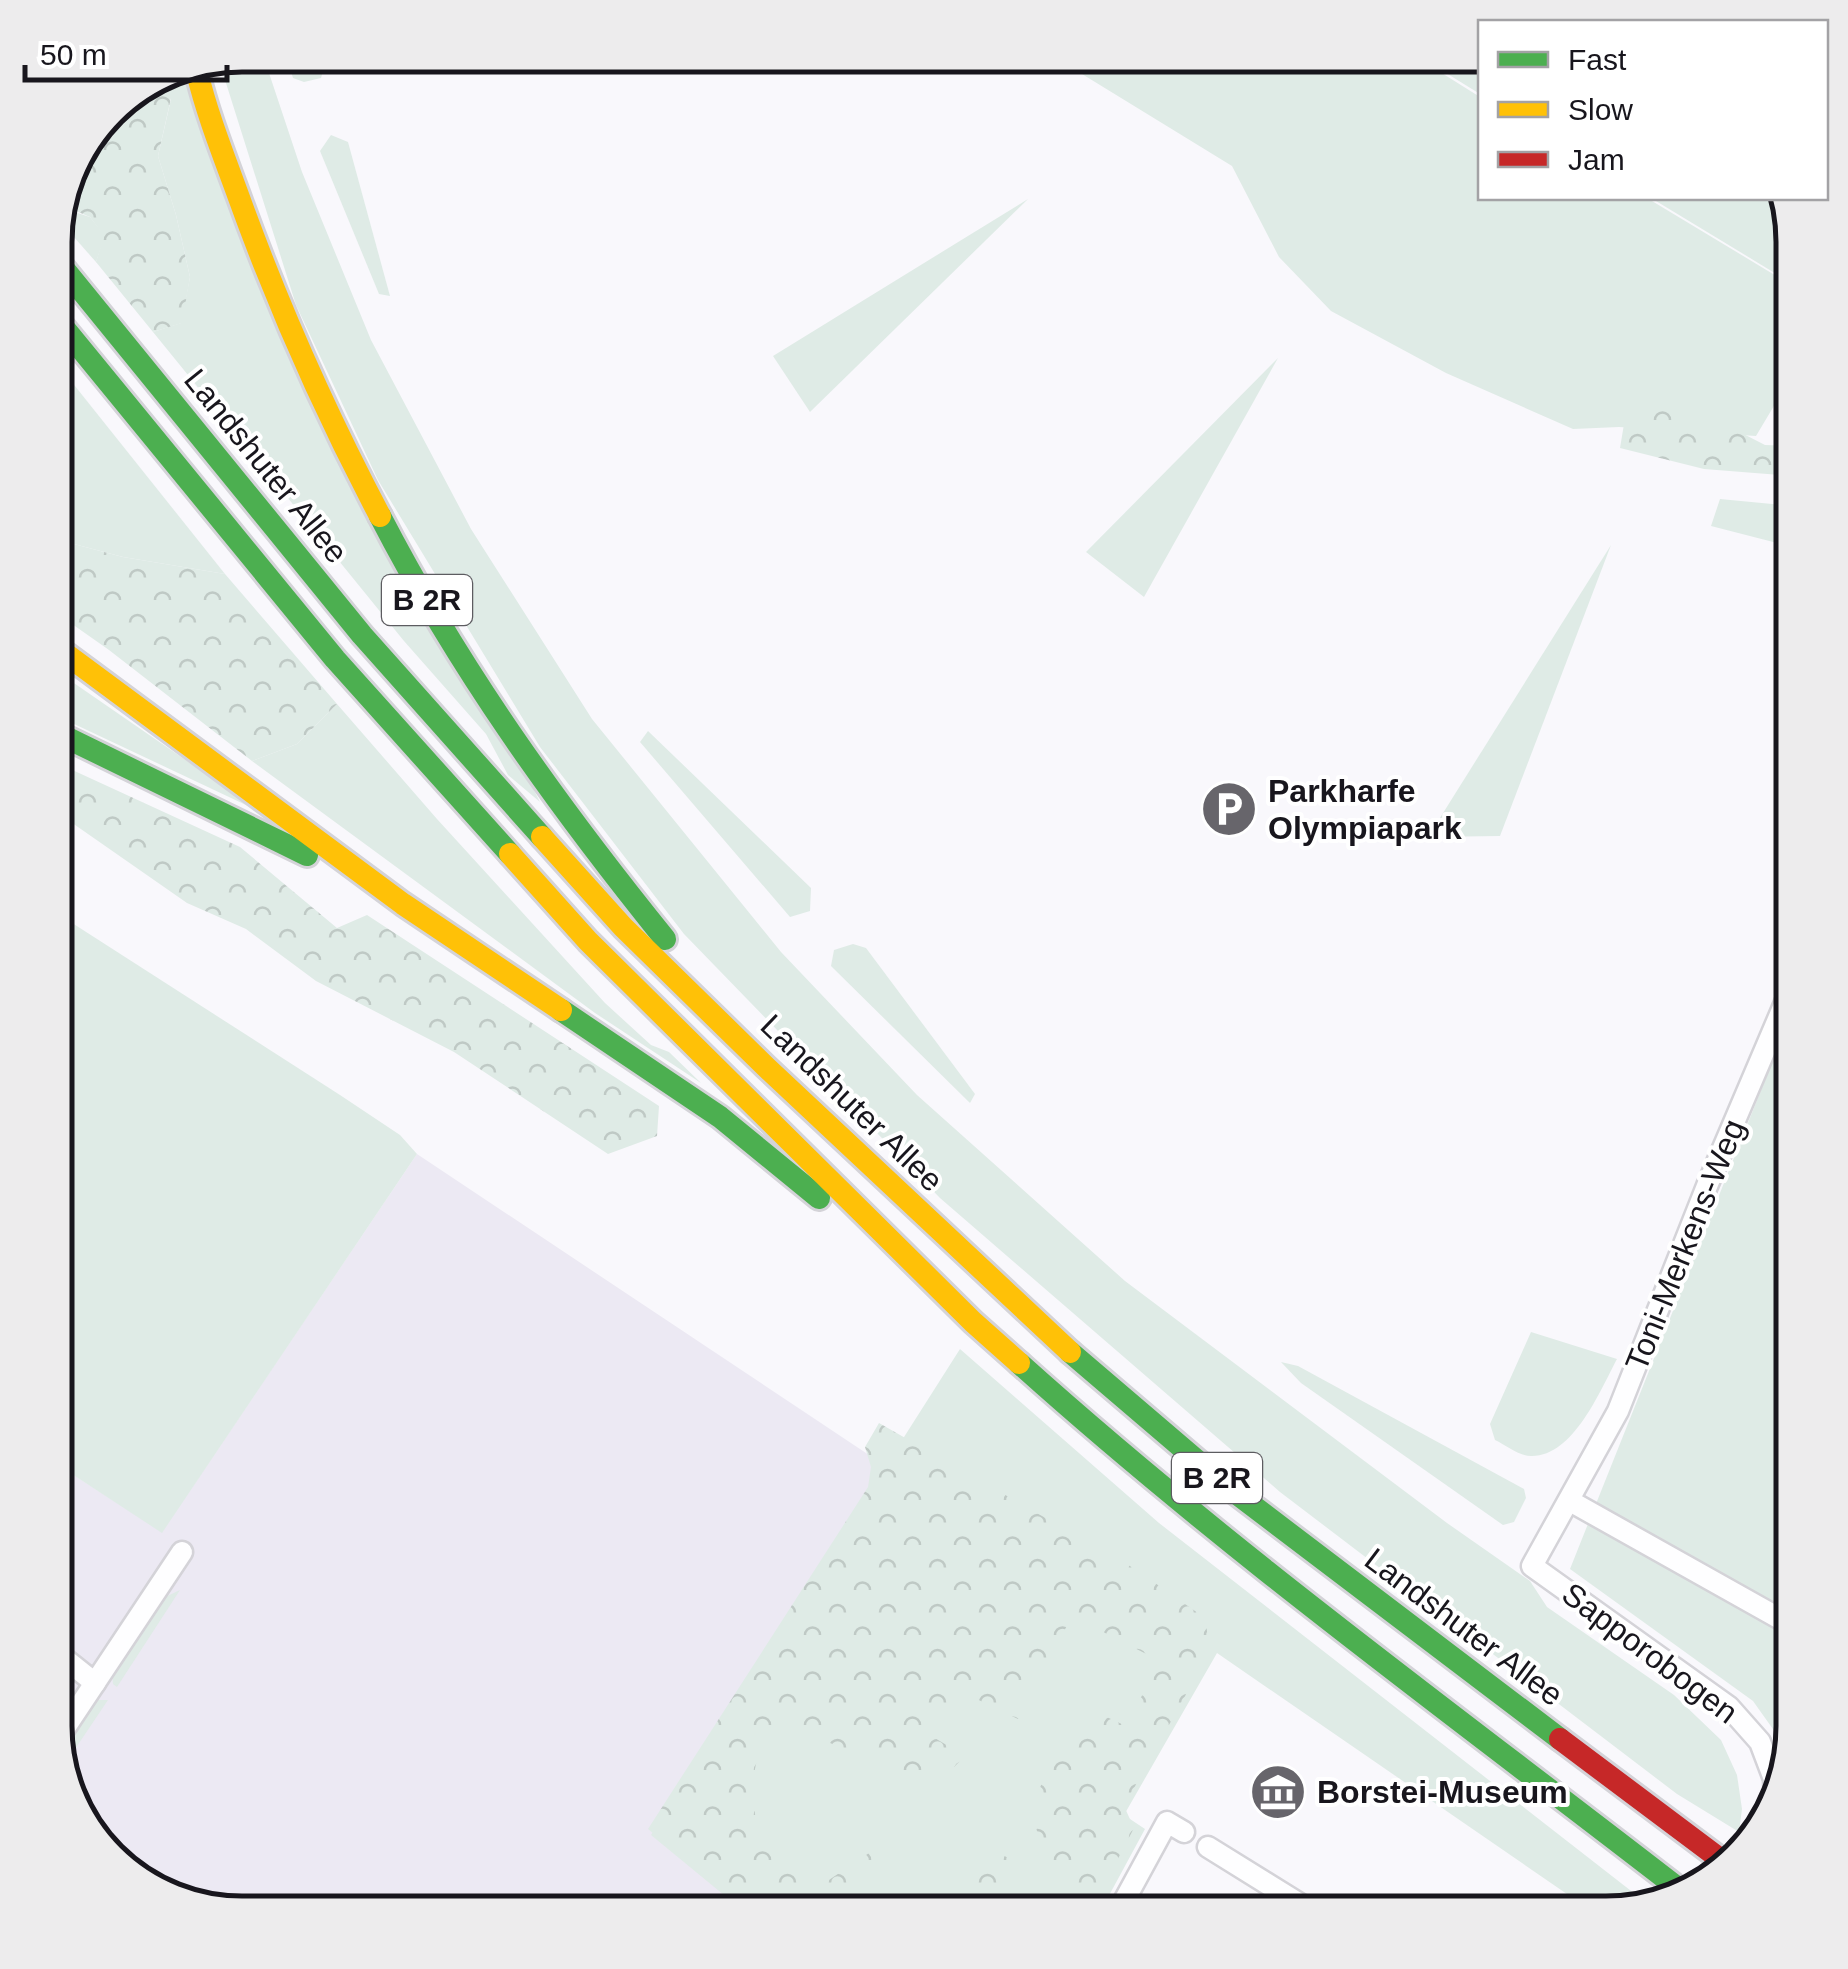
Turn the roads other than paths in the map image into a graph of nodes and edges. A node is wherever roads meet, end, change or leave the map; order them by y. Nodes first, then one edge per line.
1 (199, 79) edge
2 (73, 279) edge
3 (73, 338) edge
4 (73, 659) edge
5 (73, 741) edge
6 (403, 904) junction
7 (1776, 1024) edge
8 (766, 1066) junction
9 (973, 1322) junction
10 (1570, 1501) junction
11 (182, 1552) dead end
12 (1532, 1566) joint
13 (1776, 1616) edge
14 (72, 1665) edge
15 (95, 1683) junction
16 (72, 1717) edge
17 (1770, 1767) edge
18 (1175, 1827) dead end
19 (1208, 1847) dead end
20 (1715, 1855) edge
21 (1672, 1883) edge
22 (1129, 1896) edge
23 (1287, 1896) edge

1 - 8 highway, B 2R
2 - 8 highway, Landshuter Allee
3 - 9 highway, Landshuter Allee
4 - 6 highway, Landshuter Allee / B 2R
5 - 6 highway
6 - 9 highway, Landshuter Allee / B 2R
7 - 10 street, Toni-Merkens-Weg
8 - 20 highway, Landshuter Allee / B 2R
9 - 21 highway, Landshuter Allee / B 2R
10 - 12 street, Toni-Merkens-Weg
10 - 13 street
11 - 15 street
12 - 17 street, Sapporobogen
14 - 15 street
15 - 16 street
18 - 22 street
19 - 23 street

